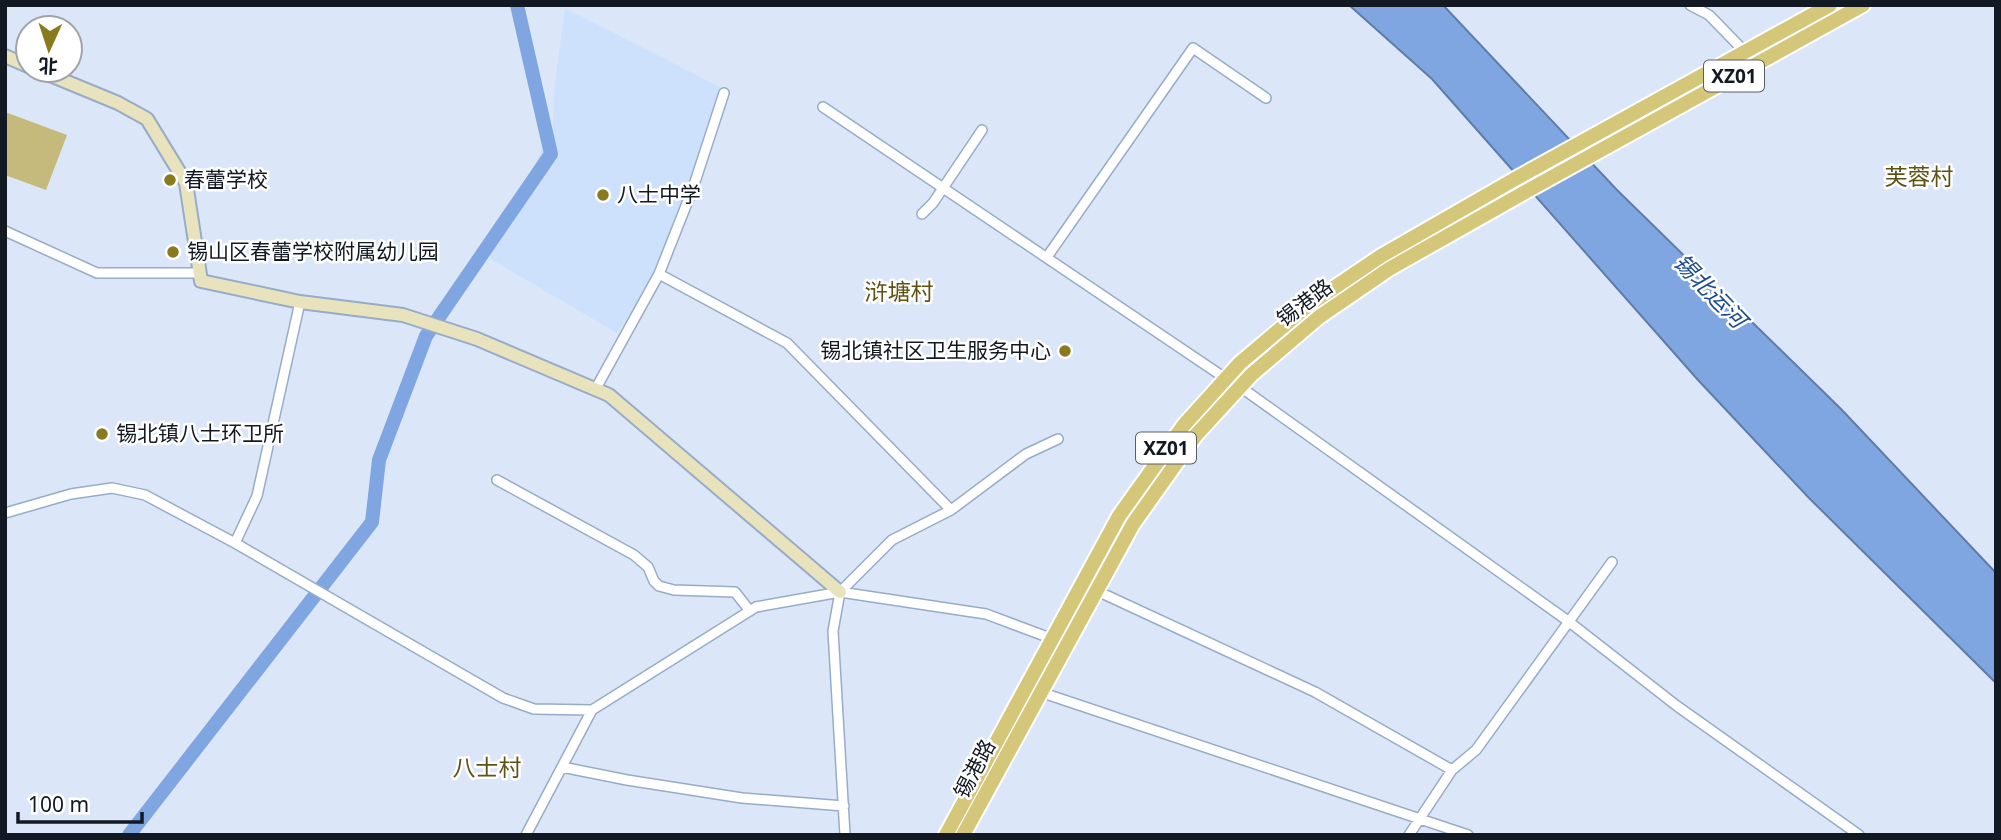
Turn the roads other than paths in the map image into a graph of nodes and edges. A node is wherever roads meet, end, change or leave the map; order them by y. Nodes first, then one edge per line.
1 (1690, 5) edge
2 (1830, 5) edge
3 (1863, 5) edge
4 (1745, 52) junction
5 (72, 84) edge
6 (724, 93) dead end
7 (1266, 98) dead end
8 (822, 107) dead end
9 (982, 130) dead end
10 (944, 187) junction
11 (922, 214) dead end
12 (5, 231) edge
13 (1047, 257) junction
14 (200, 273) junction
15 (659, 274) junction
16 (300, 302) junction
17 (1225, 378) junction
18 (1239, 387) junction
19 (595, 390) junction
20 (1058, 439) dead end
21 (497, 480) dead end
22 (951, 510) junction
23 (5, 513) edge
24 (235, 543) junction
25 (1612, 562) dead end
26 (1095, 590) junction
27 (840, 592) junction
28 (750, 611) junction
29 (1569, 621) junction
30 (1060, 641) junction
31 (1040, 692) junction
32 (592, 710) junction
33 (562, 767) junction
34 (1452, 769) junction
35 (844, 806) junction
36 (1419, 819) junction
37 (526, 835) edge
38 (845, 835) edge
39 (946, 835) edge
40 (964, 835) edge
41 (1409, 835) edge
42 (1468, 835) edge
43 (1859, 835) edge

1 - 4 street
2 - 4 main road, 锡港路 / XZ01
3 - 18 main road, 锡港路 / XZ01
4 - 17 main road, 锡港路 / XZ01
5 - 14 street
6 - 15 street
7 - 13 street
8 - 10 street
9 - 10 street
10 - 11 street
10 - 13 street
12 - 14 street
13 - 17 street
14 - 16 street
15 - 19 street
15 - 22 street
16 - 19 street
16 - 24 street
17 - 30 main road, 锡港路 / XZ01
18 - 26 main road, 锡港路 / XZ01
18 - 29 street
19 - 27 street
20 - 22 street
21 - 28 street
22 - 27 street
23 - 24 street
24 - 32 street
25 - 29 street
26 - 30 main road, 锡港路 / XZ01
26 - 34 street
27 - 28 street
27 - 30 street
27 - 35 street
28 - 32 street
29 - 34 street
29 - 43 street
30 - 31 main road, 锡港路 / XZ01
30 - 39 main road, 锡港路 / XZ01
31 - 36 street
31 - 40 main road, 锡港路 / XZ01
32 - 33 street
33 - 35 street
33 - 37 street
34 - 36 street
35 - 38 street
36 - 41 street
36 - 42 street

